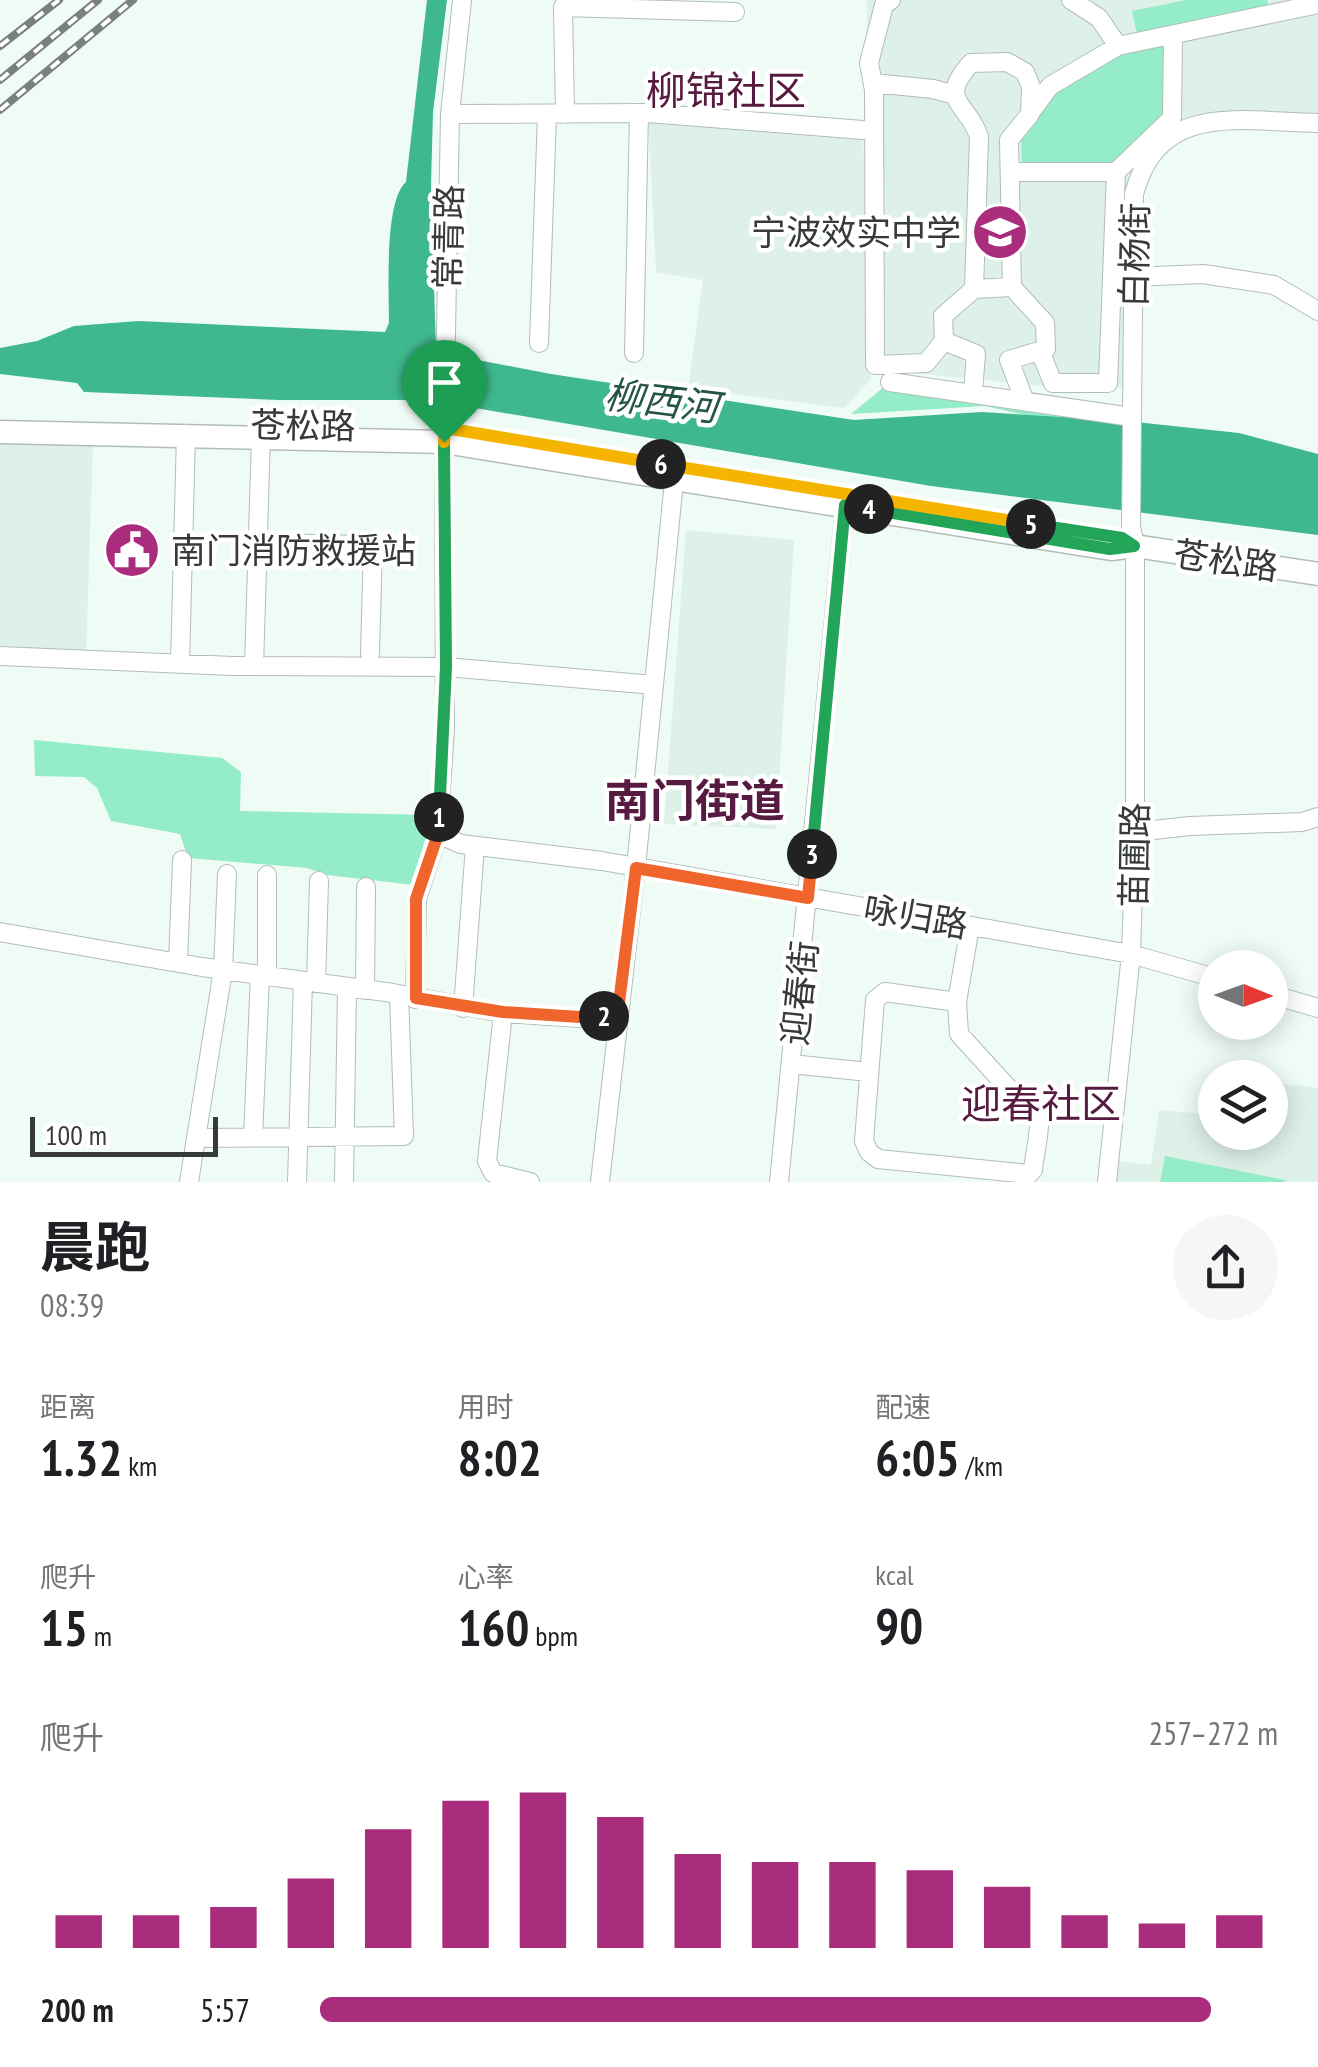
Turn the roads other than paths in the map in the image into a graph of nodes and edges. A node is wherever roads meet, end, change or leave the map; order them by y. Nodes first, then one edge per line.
1 (462, 0) edge
2 (891, 0) edge
3 (1071, 0) edge
4 (1318, 4) edge
5 (735, 12) dead end
6 (1173, 34) junction
7 (1118, 46) junction
8 (873, 83) junction
9 (955, 95) junction
10 (450, 114) junction
11 (556, 114) junction
12 (639, 114) junction
13 (1030, 114) junction
14 (1318, 123) edge
15 (864, 130) dead end
16 (1010, 172) junction
17 (1116, 172) junction
18 (1133, 277) junction
19 (1012, 287) junction
20 (974, 290) junction
21 (1318, 310) edge
22 (944, 341) junction
23 (539, 343) dead end
24 (1040, 351) junction
25 (634, 353) dead end
26 (976, 354) junction
27 (1010, 360) junction
28 (890, 382) dead end
29 (974, 392) junction
30 (1024, 399) junction
31 (1132, 417) junction
32 (0, 418) edge
33 (445, 430) junction
34 (0, 432) edge
35 (186, 434) junction
36 (261, 436) junction
37 (674, 482) junction
38 (845, 505) junction
39 (1132, 536) junction
40 (258, 543) junction
41 (1318, 574) edge
42 (370, 653) dead end
43 (0, 656) edge
44 (180, 664) junction
45 (254, 666) junction
46 (446, 667) junction
47 (654, 684) junction
48 (1318, 817) edge
49 (1135, 832) junction
50 (438, 834) junction
51 (475, 846) junction
52 (182, 860) dead end
53 (636, 868) junction
54 (226, 874) dead end
55 (267, 875) dead end
56 (320, 881) dead end
57 (366, 886) dead end
58 (808, 898) junction
59 (970, 926) junction
60 (0, 932) edge
61 (1132, 954) junction
62 (178, 963) junction
63 (224, 970) junction
64 (1198, 973) edge
65 (264, 975) junction
66 (309, 982) junction
67 (356, 988) junction
68 (408, 997) junction
69 (1288, 999) edge
70 (957, 1002) junction
71 (619, 1003) junction
72 (463, 1008) junction
73 (1318, 1008) edge
74 (503, 1012) junction
75 (791, 1064) junction
76 (869, 1072) junction
77 (344, 1136) junction
78 (253, 1137) junction
79 (298, 1137) junction
80 (196, 1138) junction
81 (948, 1174) edge
82 (188, 1182) edge
83 (297, 1182) edge
84 (344, 1182) edge
85 (530, 1182) edge
86 (600, 1182) edge
87 (779, 1182) edge
88 (1107, 1182) edge

1 - 10 street, 常青路
2 - 8 street
3 - 7 street
4 - 6 street
5 - 11 street
6 - 7 street
6 - 17 street
7 - 13 street
8 - 9 street
8 - 22 street
9 - 13 street
9 - 20 street
10 - 11 street
10 - 33 street, 常青路
11 - 12 street
11 - 23 street
12 - 15 street
12 - 25 street
13 - 16 street
14 - 18 street, 白杨街
16 - 17 street
16 - 19 street
17 - 24 street
18 - 21 street
18 - 31 street, 白杨街
19 - 20 street
19 - 24 street
20 - 22 street
22 - 26 street
24 - 27 street
26 - 27 street
26 - 29 street
27 - 30 street
28 - 29 street
29 - 30 street
30 - 31 street
31 - 39 street, 白杨街
32 - 33 main road, 苍松路
33 - 36 main road, 苍松路
33 - 37 main road, 苍松路
33 - 39 main road, 苍松路
33 - 46 street, 常青路
34 - 35 main road, 苍松路
35 - 36 main road, 苍松路
35 - 44 street
36 - 40 street
37 - 38 main road, 苍松路
37 - 47 street
38 - 39 main road, 苍松路
38 - 58 street, 迎春街
39 - 41 main road, 苍松路
39 - 49 street, 苗圃路
40 - 42 street
40 - 45 street
43 - 44 street
44 - 45 street
45 - 46 street
46 - 47 street
46 - 50 street, 常青路
47 - 53 street
48 - 49 street
49 - 61 street, 苗圃路
50 - 51 street, 咏归路
50 - 68 street, 常青路
51 - 53 street, 咏归路
51 - 72 street
52 - 62 street
53 - 58 street, 咏归路
53 - 71 street
54 - 63 street
55 - 65 street
56 - 66 street
57 - 67 street
58 - 59 street, 咏归路
58 - 75 street, 迎春街
59 - 61 street, 咏归路
59 - 70 street
60 - 62 street
61 - 64 street, 咏归路
61 - 88 street, 苗圃路
62 - 63 street
63 - 65 street
63 - 80 street
65 - 66 street
65 - 78 street
66 - 67 street
66 - 79 street
67 - 68 street
67 - 77 street
68 - 72 street
68 - 77 street, 常青路
69 - 73 street
70 - 76 street
70 - 81 street
71 - 74 street
71 - 86 street
72 - 74 street
74 - 85 street
75 - 76 street
75 - 87 street, 迎春街
76 - 81 street
77 - 79 street
77 - 84 street
78 - 79 street
78 - 80 street
79 - 83 street
80 - 82 street

